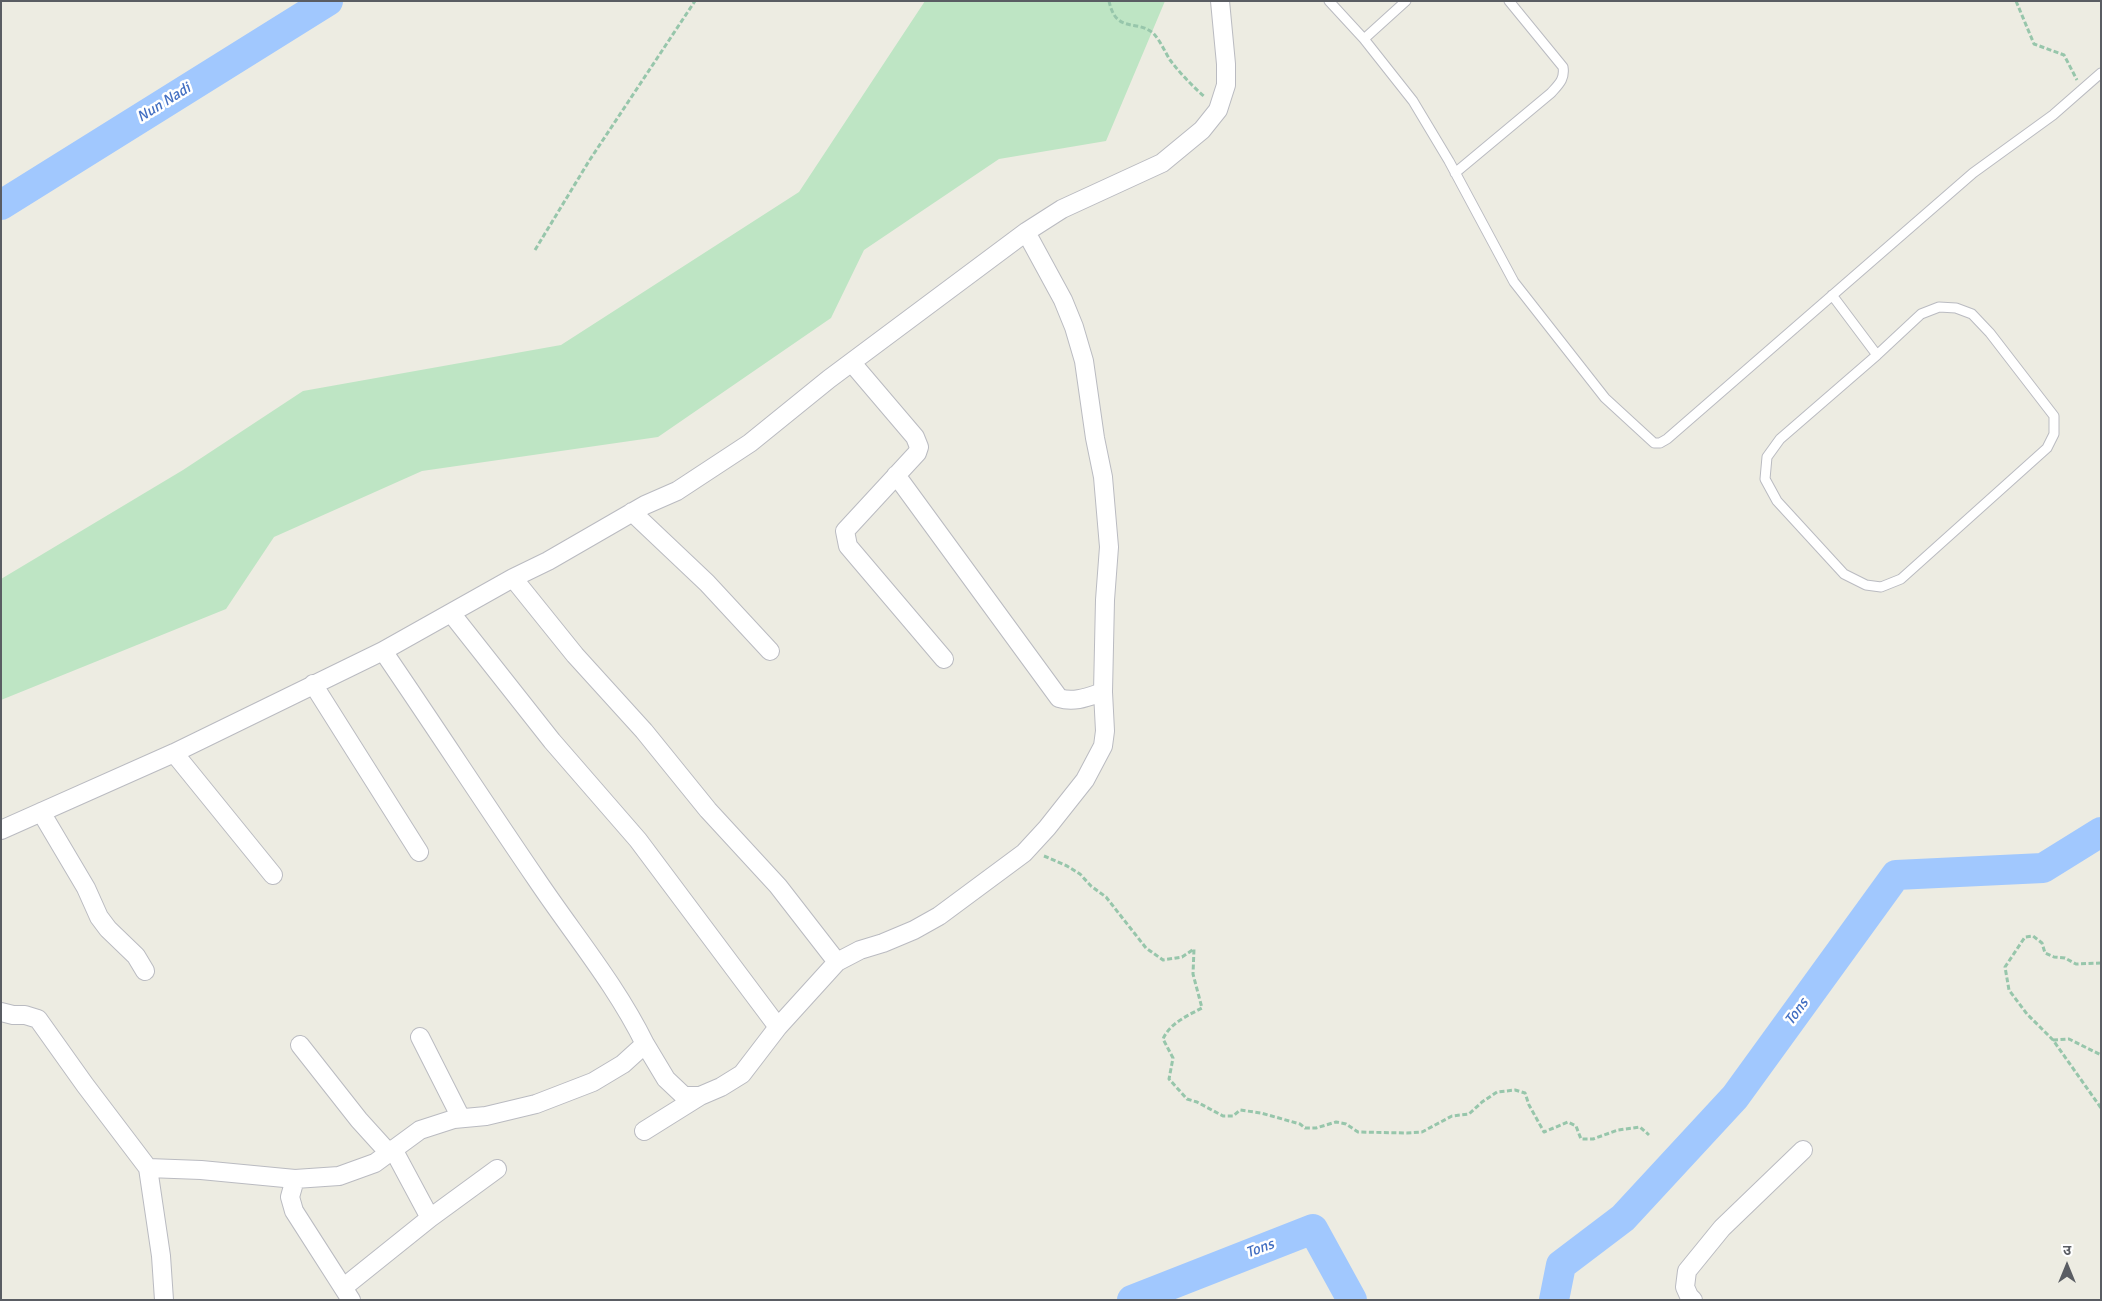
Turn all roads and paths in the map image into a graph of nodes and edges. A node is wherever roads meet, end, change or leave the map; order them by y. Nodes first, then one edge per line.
1 (695, 1) edge
2 (1109, 1) edge
3 (1220, 1) edge
4 (1329, 1) edge
5 (1406, 1) edge
6 (2016, 1) edge
7 (1514, 3) edge
8 (1364, 39) junction
9 (2101, 73) edge
10 (2081, 90) junction
11 (1218, 110) junction
12 (1455, 173) junction
13 (1026, 232) junction
14 (535, 250) dead end
15 (1832, 295) junction
16 (1877, 355) junction
17 (852, 363) junction
18 (896, 475) junction
19 (632, 512) junction
20 (513, 578) junction
21 (451, 612) junction
22 (383, 650) junction
23 (770, 650) dead end
24 (944, 660) dead end
25 (313, 684) junction
26 (1103, 692) junction
27 (174, 754) junction
28 (41, 812) junction
29 (1, 830) edge
30 (419, 852) dead end
31 (1024, 853) junction
32 (272, 875) dead end
33 (837, 962) junction
34 (2101, 963) edge
35 (145, 971) dead end
36 (1, 1012) edge
37 (778, 1028) junction
38 (420, 1037) dead end
39 (2053, 1040) junction
40 (645, 1044) junction
41 (300, 1045) dead end
42 (2101, 1056) edge
43 (700, 1096) junction
44 (2101, 1108) edge
45 (461, 1118) junction
46 (644, 1131) dead end
47 (1649, 1135) dead end
48 (1803, 1150) dead end
49 (391, 1151) junction
50 (148, 1168) junction
51 (497, 1169) dead end
52 (295, 1179) junction
53 (430, 1218) junction
54 (349, 1296) edge
55 (164, 1300) edge
56 (1693, 1300) edge

1 - 14 path
2 - 11 path
3 - 11 street
4 - 8 lane
5 - 8 lane
6 - 10 path
7 - 12 lane
8 - 12 lane
9 - 10 lane
10 - 15 lane
11 - 13 street
12 - 15 lane
13 - 17 street
13 - 26 street
15 - 16 lane
16 - 16 lane
17 - 18 street
17 - 19 street
18 - 24 street
18 - 26 street
19 - 20 street
19 - 23 street
20 - 21 street
20 - 33 street
21 - 22 street
21 - 37 street
22 - 25 street
22 - 40 street
25 - 27 street
25 - 30 street
26 - 31 street
27 - 28 street
27 - 32 street
28 - 29 street
28 - 35 street
31 - 33 street
31 - 47 path
33 - 37 street
34 - 39 path
36 - 50 street
37 - 43 street
38 - 45 street
39 - 42 path
39 - 44 path
40 - 43 street
40 - 45 street
41 - 49 street
43 - 46 street
45 - 49 street
48 - 56 street
49 - 52 street
49 - 53 street
50 - 52 street
50 - 55 street
51 - 53 street
52 - 54 street
53 - 54 street

